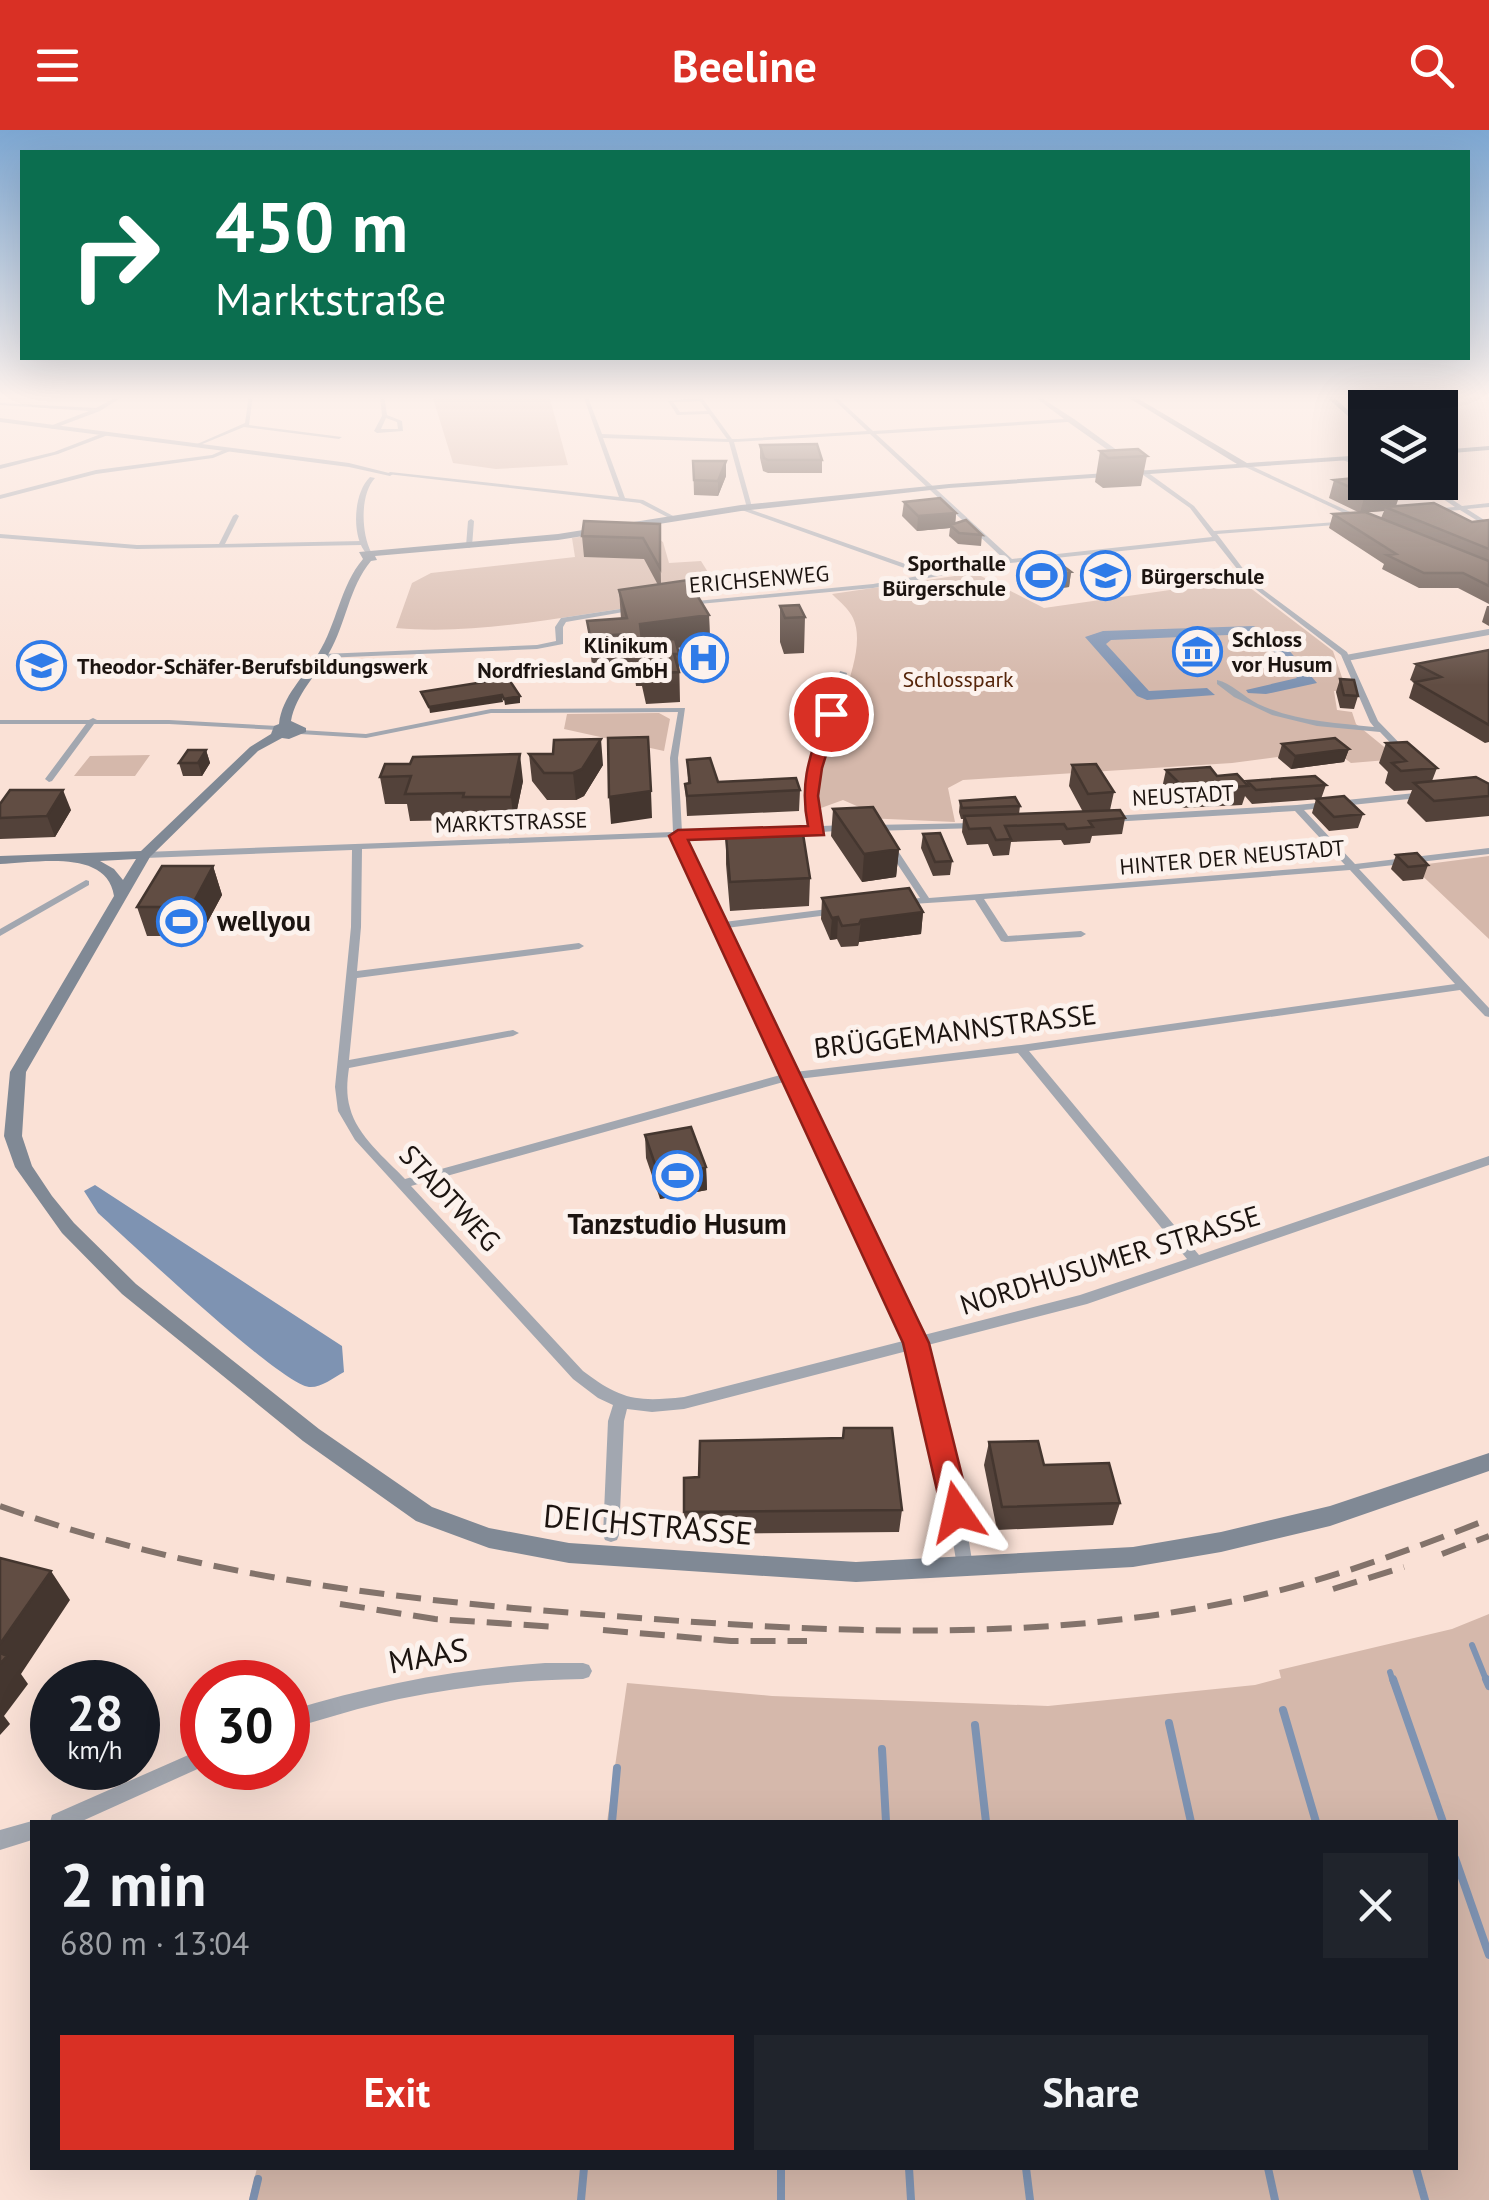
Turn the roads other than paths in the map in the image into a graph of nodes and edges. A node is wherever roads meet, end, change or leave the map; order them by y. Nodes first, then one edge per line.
1 (364, 492) edge
2 (548, 492) edge
3 (620, 492) edge
4 (742, 492) edge
5 (898, 492) edge
6 (935, 492) edge
7 (1172, 492) edge
8 (1303, 492) edge
9 (623, 500) junction
10 (1447, 500) edge
11 (1489, 505) edge
12 (745, 508) junction
13 (1458, 508) junction
14 (1423, 511) edge
15 (236, 516) dead end
16 (1375, 517) edge
17 (675, 519) junction
18 (1361, 519) junction
19 (471, 521) dead end
20 (1489, 526) edge
21 (0, 536) edge
22 (1214, 536) junction
23 (469, 546) junction
24 (220, 547) junction
25 (366, 551) junction
26 (1010, 562) junction
27 (930, 575) junction
28 (680, 604) edge
29 (642, 608) edge
30 (1489, 632) edge
31 (323, 656) junction
32 (1346, 658) junction
33 (843, 673) dead end
34 (1220, 682) dead end
35 (94, 720) junction
36 (0, 722) edge
37 (280, 729) junction
38 (1382, 730) junction
39 (300, 732) joint
40 (1413, 760) edge
41 (48, 778) dead end
42 (1438, 794) edge
43 (1297, 808) junction
44 (1103, 820) edge
45 (992, 825) edge
46 (878, 828) junction
47 (818, 831) junction
48 (678, 836) junction
49 (358, 848) junction
50 (1489, 851) edge
51 (145, 855) junction
52 (69, 858) junction
53 (0, 860) edge
54 (1355, 868) junction
55 (86, 883) dead end
56 (122, 896) junction
57 (976, 896) junction
58 (925, 900) junction
59 (890, 904) edge
60 (853, 909) edge
61 (719, 926) junction
62 (0, 932) edge
63 (1081, 934) dead end
64 (579, 946) dead end
65 (352, 975) junction
66 (1464, 986) junction
67 (1489, 1014) edge
68 (513, 1034) dead end
69 (1021, 1049) junction
70 (344, 1065) junction
71 (9, 1073) edge
72 (788, 1077) junction
73 (1489, 1160) edge
74 (404, 1183) junction
75 (1198, 1262) junction
76 (916, 1343) junction
77 (621, 1404) junction
78 (1489, 1462) edge
79 (610, 1535) dead end
80 (964, 1566) junction
81 (582, 1671) dead end
82 (310, 1714) edge
83 (180, 1768) edge
84 (63, 1820) edge
85 (30, 1832) edge
86 (0, 1840) edge

1 - 25 street
2 - 9 street
3 - 9 street
4 - 12 street
5 - 12 main road
6 - 26 street
7 - 22 street
8 - 18 street
9 - 17 street
10 - 13 street
11 - 13 street
12 - 17 main road
12 - 27 street
13 - 14 street
13 - 20 street
15 - 24 street
16 - 18 street, ERICHSENWEG
17 - 23 main road
18 - 22 street, ERICHSENWEG
19 - 23 street
21 - 24 street
22 - 26 street, ERICHSENWEG
22 - 32 street
23 - 25 main road
24 - 25 street
25 - 31 main road
26 - 27 street, ERICHSENWEG
27 - 28 street, ERICHSENWEG
29 - 31 street
30 - 32 street
31 - 37 main road
32 - 38 street
33 - 47 street
34 - 38 street
35 - 36 street
35 - 37 street
35 - 41 street
37 - 39 main road
37 - 51 main road
38 - 40 street
39 - 48 street
42 - 43 street, NEUSTADT
43 - 44 street, NEUSTADT
43 - 54 street
45 - 46 street
46 - 47 street, MARKTSTRASSE
46 - 58 street
47 - 48 street, MARKTSTRASSE
48 - 49 street, MARKTSTRASSE
48 - 61 street
49 - 51 street, MARKTSTRASSE
49 - 65 street, STADTWEG
50 - 54 street, HINTER DER NEUSTADT
51 - 52 main road
51 - 56 main road
52 - 53 main road
52 - 56 main road
54 - 57 street, HINTER DER NEUSTADT
54 - 66 street
55 - 62 street
56 - 71 main road
57 - 58 street, HINTER DER NEUSTADT
57 - 63 street
58 - 59 street, HINTER DER NEUSTADT
60 - 61 street
61 - 72 street
64 - 65 street
65 - 70 street, STADTWEG
66 - 67 street
66 - 69 street, BRÜGGEMANNSTRASSE
68 - 70 street
69 - 72 street, BRÜGGEMANNSTRASSE
69 - 75 street
70 - 74 street, STADTWEG
71 - 80 main road, DEICHSTRASSE
72 - 74 street, BRÜGGEMANNSTRASSE
72 - 76 street
73 - 75 street, NORDHUSUMER STRASSE
74 - 77 street, STADTWEG
75 - 76 street, NORDHUSUMER STRASSE
76 - 77 street, NORDHUSUMER STRASSE
76 - 80 street
77 - 79 street
78 - 80 main road, DEICHSTRASSE
81 - 82 street, MAAS
83 - 84 street
85 - 86 street

